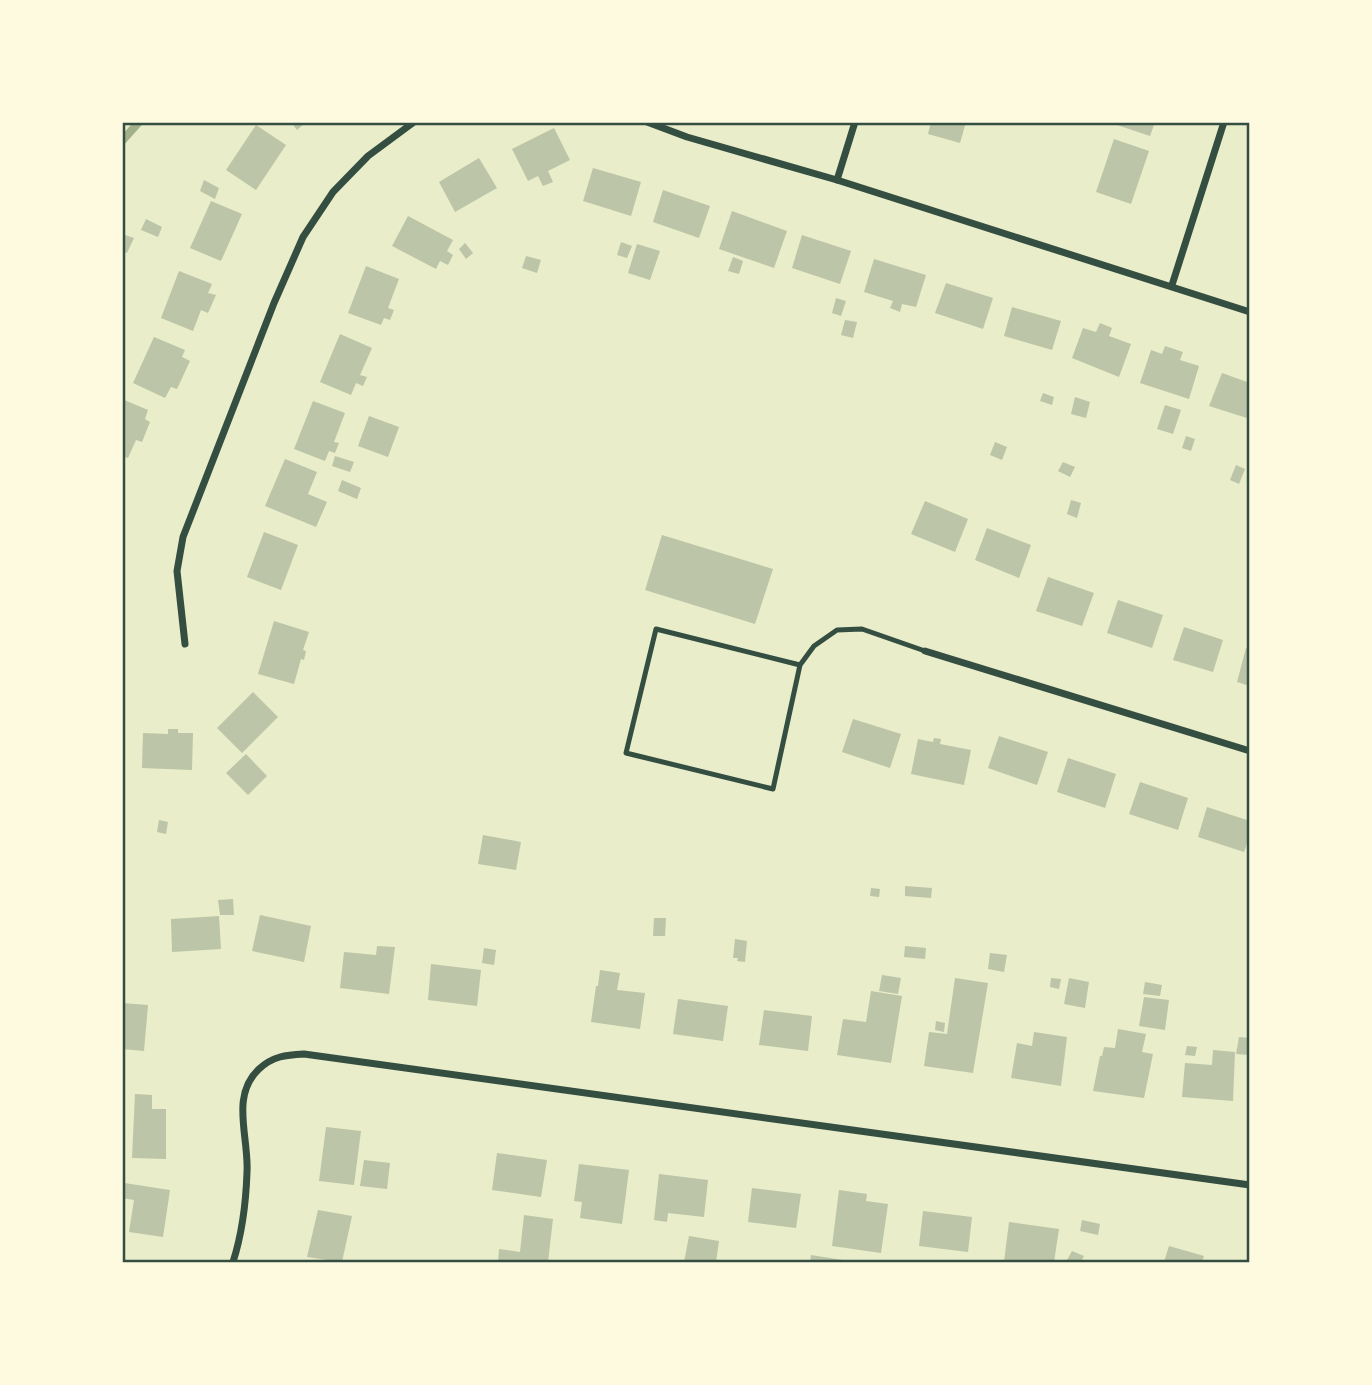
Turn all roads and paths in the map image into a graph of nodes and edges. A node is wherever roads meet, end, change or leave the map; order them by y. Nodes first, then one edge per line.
1 (414, 122) edge
2 (647, 122) edge
3 (855, 122) edge
4 (1224, 122) edge
5 (836, 180) junction
6 (1172, 285) junction
7 (1250, 312) edge
8 (185, 644) dead end
9 (925, 651) joint
10 (800, 665) junction
11 (1250, 751) edge
12 (1250, 1185) edge
13 (233, 1262) edge

1 - 8 street
2 - 5 street
3 - 5 street
4 - 6 street
5 - 6 street
6 - 7 street
9 - 10 lane
9 - 11 street
10 - 10 lane
12 - 13 street

